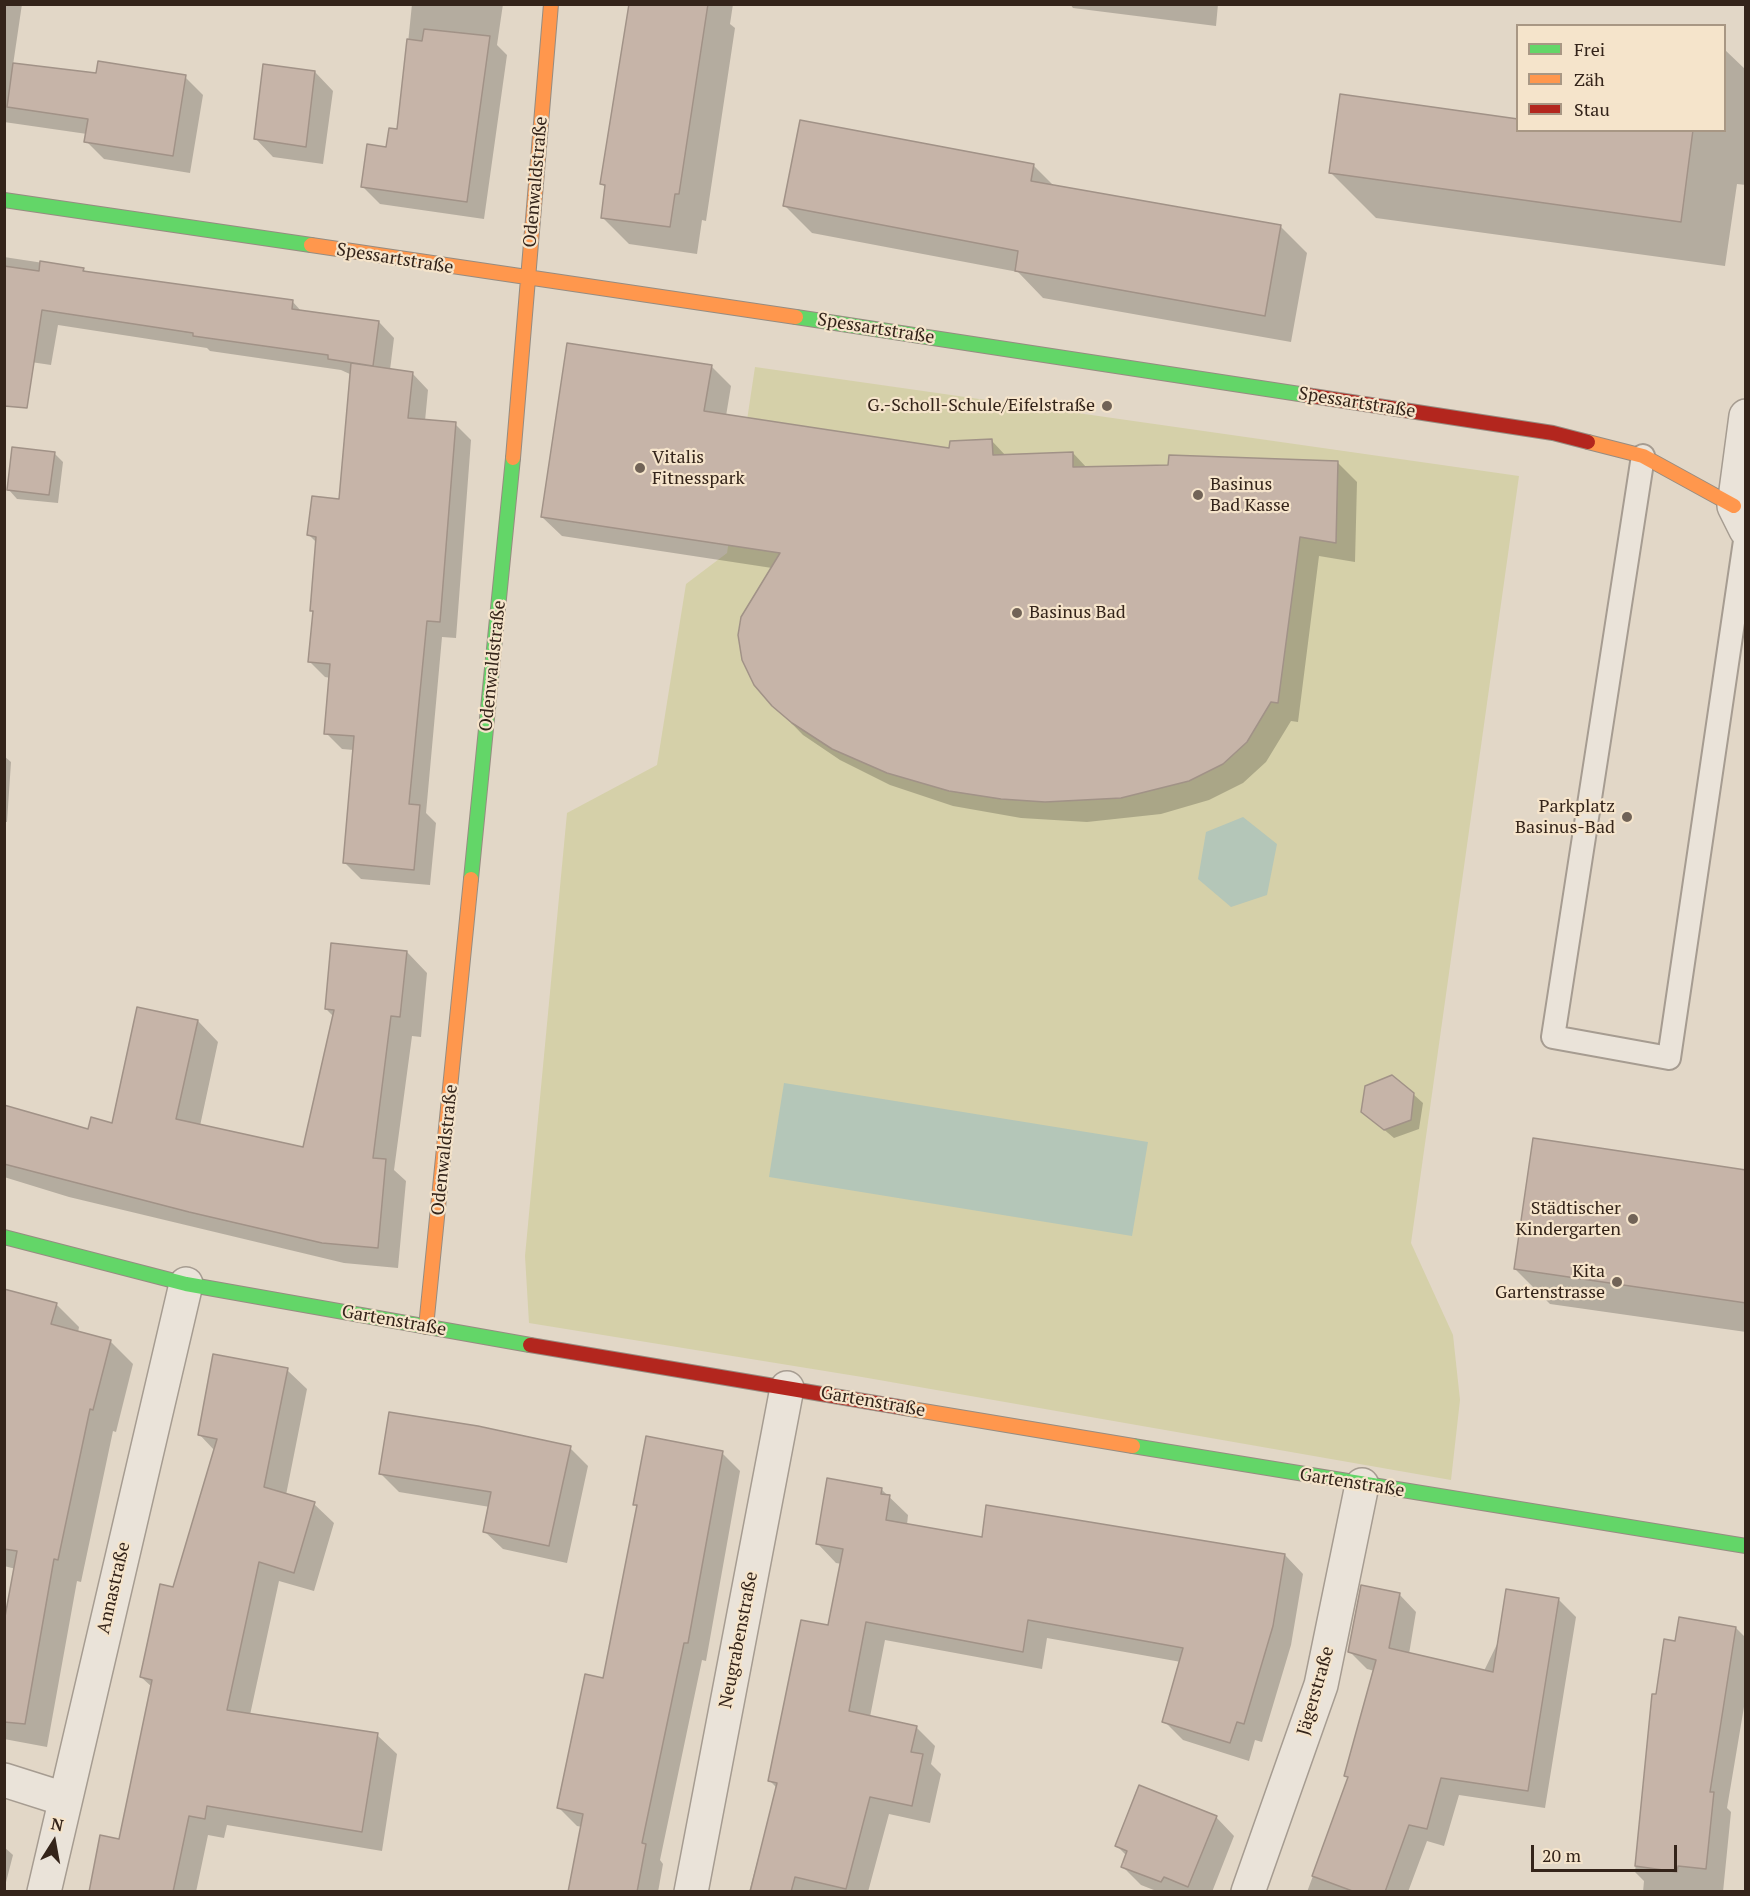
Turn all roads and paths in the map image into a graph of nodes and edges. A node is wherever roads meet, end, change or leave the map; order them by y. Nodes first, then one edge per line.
1 (551, 4) edge
2 (4, 200) edge
3 (529, 278) junction
4 (1746, 416) edge
5 (1643, 456) junction
6 (1742, 523) edge
7 (4, 1237) edge
8 (186, 1284) junction
9 (426, 1327) junction
10 (787, 1388) junction
11 (1362, 1485) junction
12 (1746, 1546) edge
13 (4, 1780) edge
14 (64, 1799) junction
15 (44, 1892) edge
16 (691, 1892) edge
17 (1248, 1892) edge

1 - 3 street, Odenwaldstraße
2 - 3 street, Spessartstraße
3 - 5 street, Spessartstraße
3 - 9 street, Odenwaldstraße
4 - 6 street
5 - 6 street, Spessartstraße
5 - 6 lane
7 - 8 street, Gartenstraße
8 - 9 street, Gartenstraße
8 - 14 street, Annastraße
9 - 10 street, Gartenstraße
10 - 11 street, Gartenstraße
10 - 16 street, Neugrabenstraße
11 - 12 street, Gartenstraße
11 - 17 street, Jägerstraße
13 - 14 street
14 - 15 street, Annastraße

